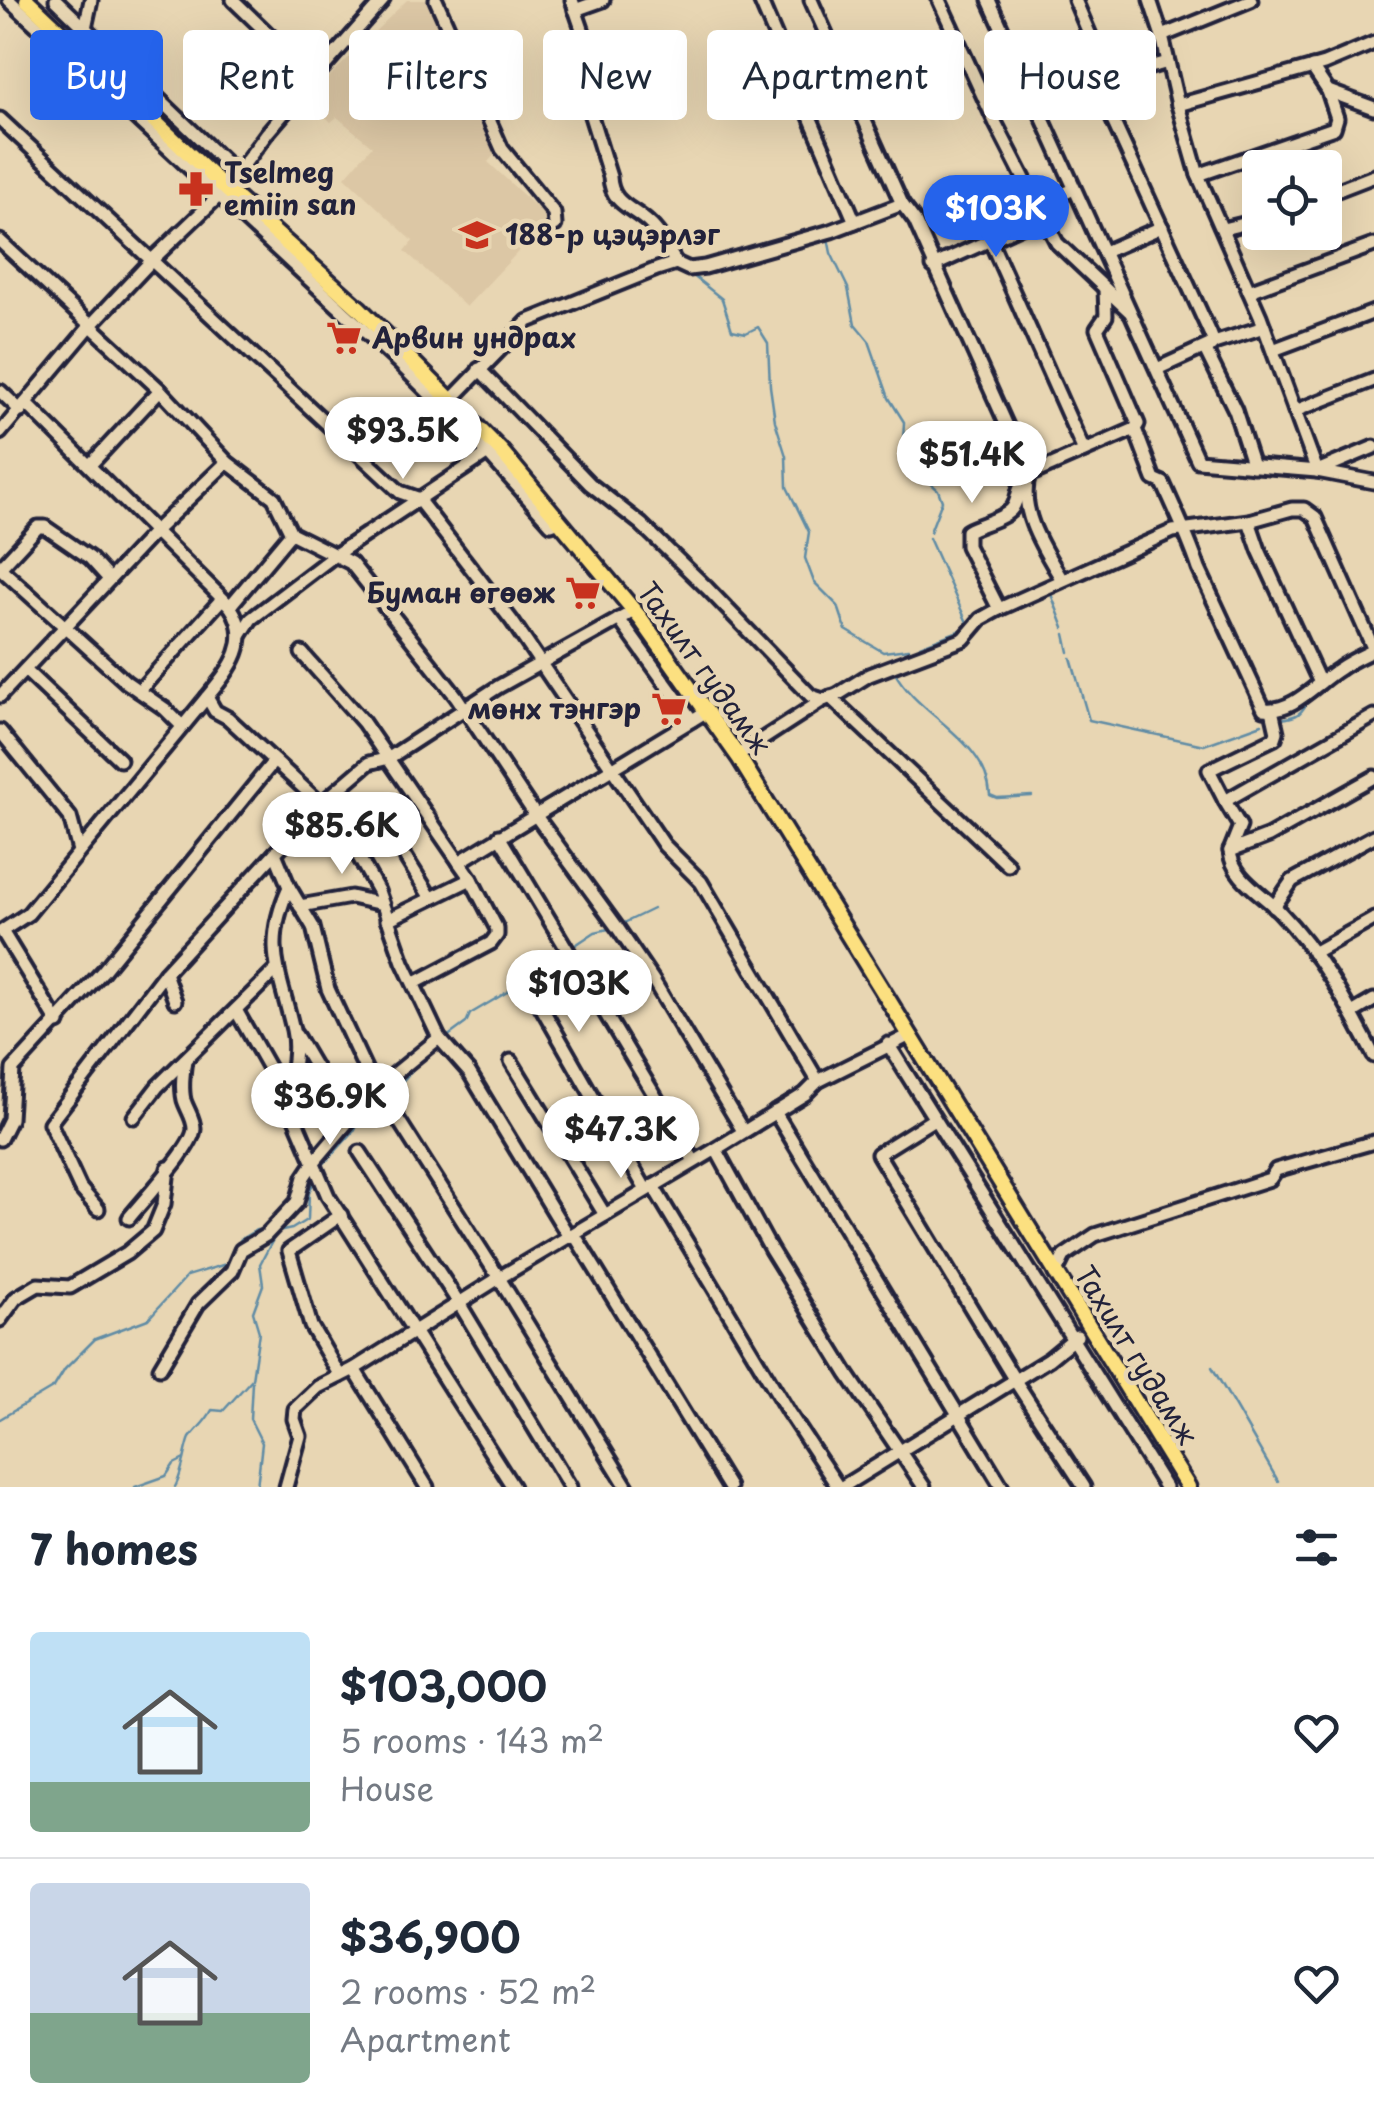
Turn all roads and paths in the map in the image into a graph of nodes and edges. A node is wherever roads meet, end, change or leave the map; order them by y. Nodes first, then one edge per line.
1 (10, 0) edge
2 (27, 0) edge
3 (56, 0) edge
4 (91, 0) edge
5 (232, 0) edge
6 (383, 0) edge
7 (436, 0) edge
8 (603, 0) edge
9 (760, 0) edge
10 (811, 0) edge
11 (939, 0) edge
12 (989, 0) edge
13 (1075, 0) edge
14 (1150, 0) edge
15 (1251, 0) edge
16 (573, 5) edge
17 (85, 28) junction
18 (264, 30) edge
19 (1085, 30) edge
20 (1162, 36) junction
21 (1374, 42) edge
22 (329, 61) edge
23 (1168, 62) junction
24 (1156, 65) edge
25 (1312, 67) junction
26 (1328, 92) junction
27 (1178, 106) junction
28 (1374, 108) edge
29 (0, 118) edge
30 (280, 120) edge
31 (1118, 120) edge
32 (237, 174) junction
33 (1198, 175) junction
34 (1374, 176) edge
35 (1342, 188) edge
36 (1074, 189) junction
37 (222, 192) junction
38 (902, 204) junction
39 (1039, 212) junction
40 (854, 222) junction
41 (555, 225) dead end
42 (1242, 225) edge
43 (1162, 227) junction
44 (1223, 230) junction
45 (990, 240) junction
46 (0, 241) edge
47 (1374, 244) edge
48 (1104, 252) junction
49 (153, 259) junction
50 (676, 263) junction
51 (933, 266) junction
52 (1105, 289) junction
53 (1249, 291) junction
54 (1129, 310) junction
55 (354, 312) junction
56 (1374, 312) edge
57 (92, 325) junction
58 (1264, 327) junction
59 (1214, 344) junction
60 (1272, 350) junction
61 (479, 369) junction
62 (1157, 370) junction
63 (1374, 380) edge
64 (160, 390) junction
65 (0, 391) edge
66 (451, 400) junction
67 (24, 407) junction
68 (1295, 411) junction
69 (1135, 428) junction
70 (0, 433) edge
71 (1374, 447) edge
72 (493, 450) junction
73 (1084, 451) junction
74 (227, 462) junction
75 (90, 465) junction
76 (1253, 466) junction
77 (1317, 470) junction
78 (1029, 474) junction
79 (1374, 482) edge
80 (417, 498) junction
81 (1249, 521) junction
82 (156, 530) junction
83 (291, 532) junction
84 (1185, 532) junction
85 (335, 555) junction
86 (0, 568) edge
87 (109, 579) junction
88 (1062, 580) junction
89 (225, 603) junction
90 (999, 609) junction
91 (634, 611) junction
92 (619, 619) junction
93 (66, 627) junction
94 (240, 636) junction
95 (302, 654) dead end
96 (541, 664) junction
97 (25, 670) junction
98 (1320, 682) junction
99 (140, 691) junction
100 (0, 696) edge
101 (207, 696) junction
102 (826, 699) junction
103 (1272, 710) junction
104 (465, 711) junction
105 (707, 712) junction
106 (1374, 716) edge
107 (692, 720) junction
108 (182, 726) junction
109 (0, 732) edge
110 (738, 755) junction
111 (389, 758) junction
112 (120, 760) dead end
113 (274, 761) junction
114 (610, 767) junction
115 (1374, 778) edge
116 (1224, 801) junction
117 (321, 804) junction
118 (536, 816) junction
119 (499, 836) junction
120 (1374, 836) edge
121 (78, 851) junction
122 (1230, 851) junction
123 (275, 853) junction
124 (406, 858) dead end
125 (459, 862) junction
126 (1008, 864) dead end
127 (471, 879) junction
128 (289, 887) junction
129 (431, 898) junction
130 (382, 904) junction
131 (300, 906) junction
132 (1274, 907) junction
133 (1374, 919) edge
134 (386, 920) junction
135 (1, 930) edge
136 (1313, 953) junction
137 (275, 971) junction
138 (165, 974) junction
139 (415, 984) junction
140 (531, 989) dead end
141 (1374, 1000) edge
142 (175, 1001) dead end
143 (236, 1010) junction
144 (1352, 1012) junction
145 (58, 1023) junction
146 (293, 1031) junction
147 (910, 1035) junction
148 (439, 1038) junction
149 (888, 1044) junction
150 (1374, 1056) edge
151 (184, 1060) junction
152 (511, 1061) dead end
153 (322, 1079) dead end
154 (818, 1081) junction
155 (375, 1090) junction
156 (287, 1100) junction
157 (386, 1102) dead end
158 (775, 1112) junction
159 (134, 1117) dead end
160 (934, 1119) junction
161 (743, 1131) junction
162 (0, 1139) edge
163 (1374, 1142) edge
164 (716, 1150) junction
165 (360, 1152) dead end
166 (694, 1161) junction
167 (314, 1162) junction
168 (168, 1168) junction
169 (649, 1188) junction
170 (98, 1210) dead end
171 (341, 1215) junction
172 (606, 1215) junction
173 (129, 1218) dead end
174 (571, 1235) junction
175 (1056, 1274) junction
176 (499, 1278) junction
177 (459, 1303) junction
178 (0, 1320) edge
179 (1088, 1328) junction
180 (416, 1330) junction
181 (1074, 1338) junction
182 (160, 1368) dead end
183 (354, 1370) junction
184 (340, 1376) junction
185 (1014, 1379) junction
186 (958, 1414) junction
187 (902, 1451) junction
188 (286, 1487) edge
189 (426, 1487) edge
190 (513, 1487) edge
191 (570, 1487) edge
192 (627, 1487) edge
193 (728, 1487) edge
194 (840, 1487) edge
195 (924, 1487) edge
196 (1002, 1487) edge
197 (1084, 1487) edge
198 (1165, 1487) edge
199 (1188, 1487) edge

1 - 37 street
2 - 37 main road, Тахилт гудамж
3 - 17 street
4 - 17 street
5 - 18 street
6 - 22 street
7 - 41 street
8 - 16 street
9 - 40 street
10 - 38 street
11 - 39 street
12 - 36 street
13 - 19 street
14 - 20 street
15 - 20 street
16 - 50 street
17 - 32 street
20 - 23 street
21 - 25 street
23 - 24 street
23 - 27 street
25 - 26 street
25 - 27 street
26 - 28 street
26 - 33 street
27 - 33 street
29 - 49 street
30 - 32 street
31 - 43 street
32 - 37 street
33 - 44 street
34 - 35 street
36 - 39 street
36 - 48 street
37 - 49 street
37 - 55 main road, Тахилт гудамж
38 - 40 street
38 - 51 street
39 - 45 street
39 - 52 street
40 - 50 street
42 - 44 street
43 - 48 street
43 - 59 street
44 - 53 street
45 - 51 street
45 - 73 street
46 - 57 street
47 - 53 street
48 - 54 street
49 - 57 street
49 - 80 street
50 - 61 street
51 - 78 street
52 - 54 street
52 - 69 street
53 - 58 street
54 - 62 street
55 - 66 main road, Тахилт гудамж
55 - 72 street
56 - 60 street
57 - 64 street
57 - 67 street
58 - 59 street
58 - 60 street
59 - 62 street
59 - 76 street
60 - 68 street
61 - 66 street
61 - 102 street
62 - 76 street
63 - 68 street
64 - 74 street
64 - 75 street
65 - 67 street
66 - 72 main road, Тахилт гудамж
67 - 70 street
67 - 75 street
68 - 77 street
69 - 73 street
69 - 84 street
71 - 77 street
72 - 80 street
72 - 91 main road, Тахилт гудамж
73 - 78 street
74 - 82 street
74 - 83 street
75 - 82 street
76 - 77 street
77 - 79 street
78 - 88 street
78 - 90 street
80 - 85 street
80 - 96 street
81 - 84 street
81 - 98 street
81 - 98 street
82 - 87 street
82 - 89 street
83 - 85 street
83 - 89 street
84 - 88 street
84 - 103 street
85 - 94 street
85 - 104 street
86 - 87 street
86 - 93 street
87 - 93 street
88 - 90 street
89 - 94 street
89 - 99 street
90 - 102 street
91 - 92 street
91 - 105 main road, Тахилт гудамж
92 - 96 street
92 - 107 street
93 - 97 street
93 - 99 street
94 - 101 street
95 - 111 street
96 - 104 street
96 - 114 street
97 - 100 street
97 - 112 street
98 - 103 street
99 - 108 street
101 - 108 street
101 - 113 street
102 - 110 street
102 - 126 street
103 - 116 street
104 - 111 street
104 - 118 street
105 - 107 street
105 - 110 main road, Тахилт гудамж
106 - 116 street
107 - 114 street
108 - 121 street
109 - 121 street
110 - 147 main road, Тахилт гудамж
111 - 117 street
111 - 125 street
113 - 117 street
113 - 145 street
114 - 118 street
114 - 154 street
115 - 122 street
116 - 122 street
117 - 123 street
117 - 130 street
118 - 119 street
118 - 161 street
119 - 125 street
119 - 166 street
120 - 132 street
121 - 135 street
122 - 132 street
123 - 128 street
123 - 138 street
124 - 129 street
125 - 127 street
127 - 129 street
127 - 139 street
128 - 131 street
128 - 137 street
129 - 134 street
130 - 131 street
130 - 134 street
131 - 155 street
132 - 136 street
133 - 136 street
134 - 139 street
135 - 145 street
136 - 144 street
137 - 143 street
137 - 146 street
138 - 142 street
138 - 170 street
139 - 148 street
140 - 169 street
141 - 144 street
143 - 151 street
143 - 156 street
144 - 150 street
145 - 162 street
146 - 153 street
146 - 156 street
147 - 149 street
147 - 175 main road, Тахилт гудамж
148 - 155 street
148 - 174 street
149 - 154 street
149 - 160 street
151 - 159 street
151 - 168 street
152 - 172 street
154 - 158 street
155 - 167 street
156 - 167 street
157 - 176 street
158 - 161 street
158 - 186 street
160 - 181 street
160 - 185 street
161 - 164 street
163 - 175 street
164 - 166 street
164 - 187 street
165 - 177 street
166 - 169 street
167 - 171 street
167 - 182 street
168 - 173 street
168 - 178 street
169 - 172 street
169 - 194 street
171 - 180 street
171 - 184 street
172 - 174 street
174 - 176 street
174 - 193 street
175 - 179 main road, Тахилт гудамж
176 - 177 street
176 - 192 street
177 - 180 street
177 - 191 street
179 - 181 street
179 - 199 main road, Тахилт гудамж
180 - 183 street
180 - 190 street
181 - 185 street
181 - 198 street
183 - 184 street
183 - 189 street
184 - 188 street
185 - 186 street
185 - 197 street
186 - 187 street
186 - 196 street
187 - 194 street
187 - 195 street

